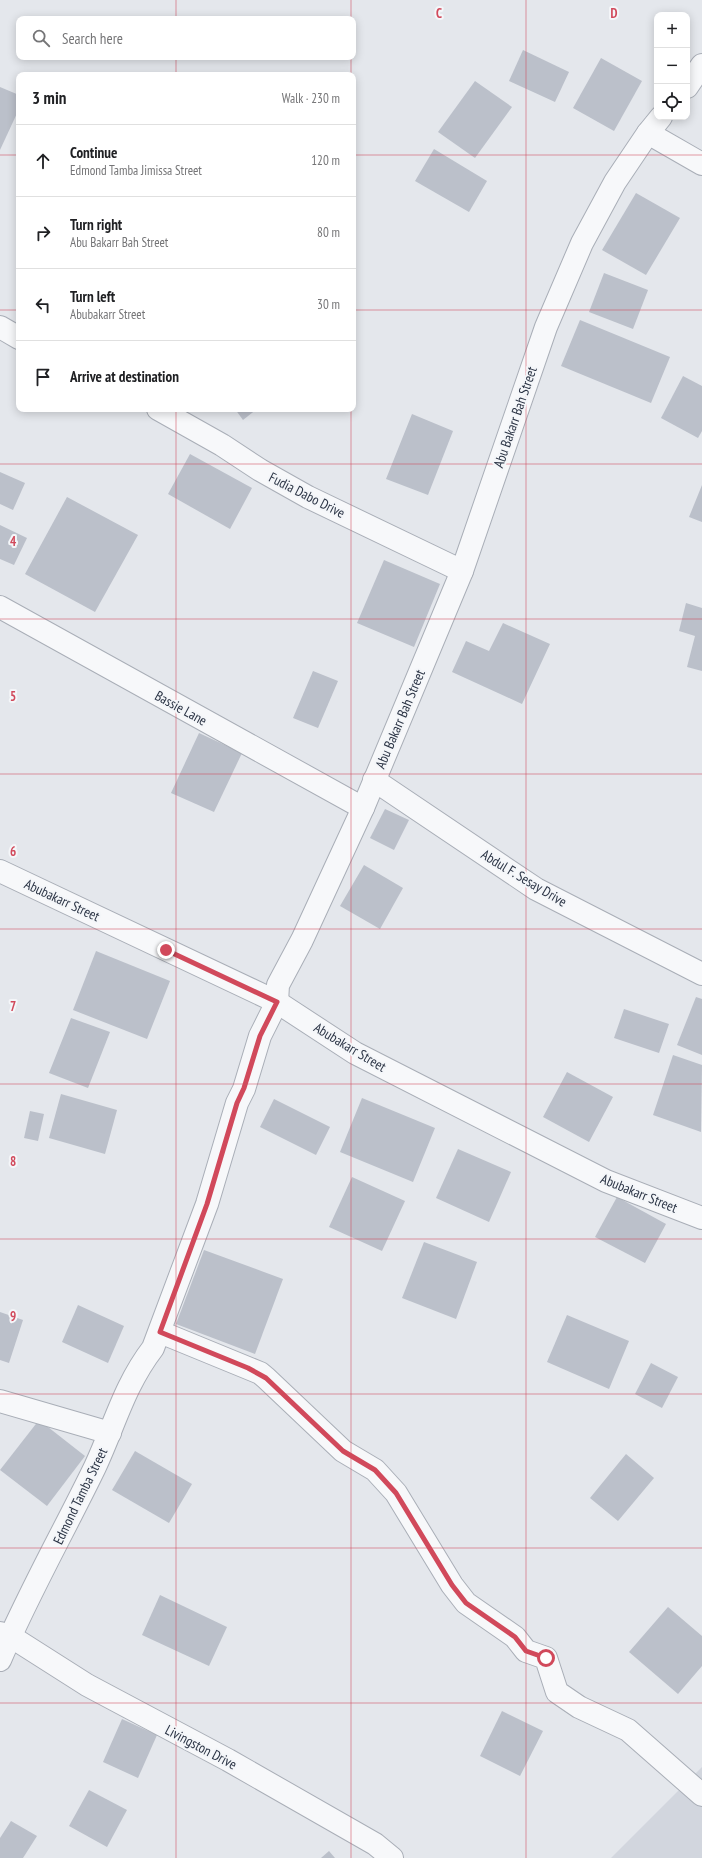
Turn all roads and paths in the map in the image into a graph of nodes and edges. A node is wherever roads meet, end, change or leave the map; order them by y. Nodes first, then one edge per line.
1 (702, 66) edge
2 (688, 84) edge
3 (655, 125) edge
4 (702, 164) edge
5 (0, 327) edge
6 (16, 336) edge
7 (163, 412) edge
8 (462, 571) junction
9 (0, 607) edge
10 (374, 780) junction
11 (363, 808) junction
12 (0, 871) edge
13 (702, 974) edge
14 (277, 1002) junction
15 (702, 1218) edge
16 (160, 1332) junction
17 (0, 1401) edge
18 (110, 1433) junction
19 (5, 1635) edge
20 (0, 1660) edge
21 (702, 1795) edge
22 (392, 1858) edge

1 - 2 street
3 - 4 street
3 - 8 street, Abu Bakarr Bah Street
5 - 6 street
7 - 8 street, Fudia Dabo Drive
8 - 10 street, Abu Bakarr Bah Street
9 - 11 street, Bassie Lane
10 - 11 street, Abu Bakarr Bah Street
10 - 13 street, Abdul F. Sesay Drive
11 - 14 street, Abu Bakarr Bah Street
12 - 14 street, Abubakarr Street
14 - 15 street, Abubakarr Street
14 - 16 street, Abu Bakarr Bah Street
16 - 18 street, Edmond Tamba Street
16 - 21 street
17 - 18 street
18 - 19 street, Edmond Tamba Street
19 - 20 street, Edmond Tamba Street
19 - 22 street, Livingston Drive

